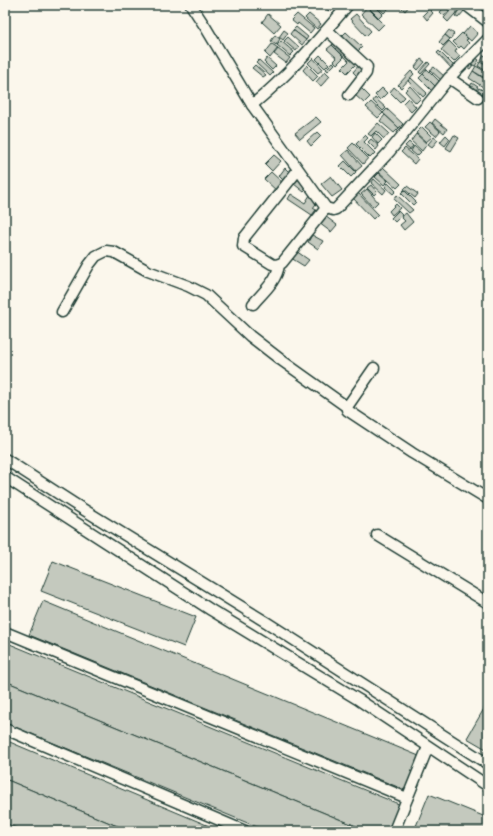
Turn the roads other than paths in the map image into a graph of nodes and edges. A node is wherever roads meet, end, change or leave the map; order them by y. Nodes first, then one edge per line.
1 (348, 5) edge
2 (466, 5) edge
3 (193, 6) edge
4 (488, 22) edge
5 (327, 30) junction
6 (488, 39) edge
7 (449, 78) junction
8 (349, 95) dead end
9 (478, 98) dead end
10 (252, 105) junction
11 (298, 170) junction
12 (326, 208) junction
13 (279, 264) junction
14 (253, 304) dead end
15 (62, 312) dead end
16 (374, 368) dead end
17 (347, 407) junction
18 (5, 459) edge
19 (5, 477) edge
20 (488, 499) edge
21 (377, 535) dead end
22 (488, 603) edge
23 (5, 632) edge
24 (5, 729) edge
25 (428, 747) junction
26 (488, 764) edge
27 (488, 786) edge
28 (408, 798) junction
29 (245, 831) edge
30 (394, 831) edge

1 - 5 street
2 - 4 street
3 - 10 street
5 - 8 street
5 - 10 street
6 - 7 street
7 - 9 street
7 - 12 street
10 - 11 street
11 - 12 street
11 - 13 street
12 - 13 street
13 - 14 street
15 - 17 street
16 - 17 street
17 - 20 street
18 - 26 street
19 - 25 street
21 - 22 street
23 - 28 street
24 - 29 street
25 - 27 street
25 - 28 street
28 - 30 street

